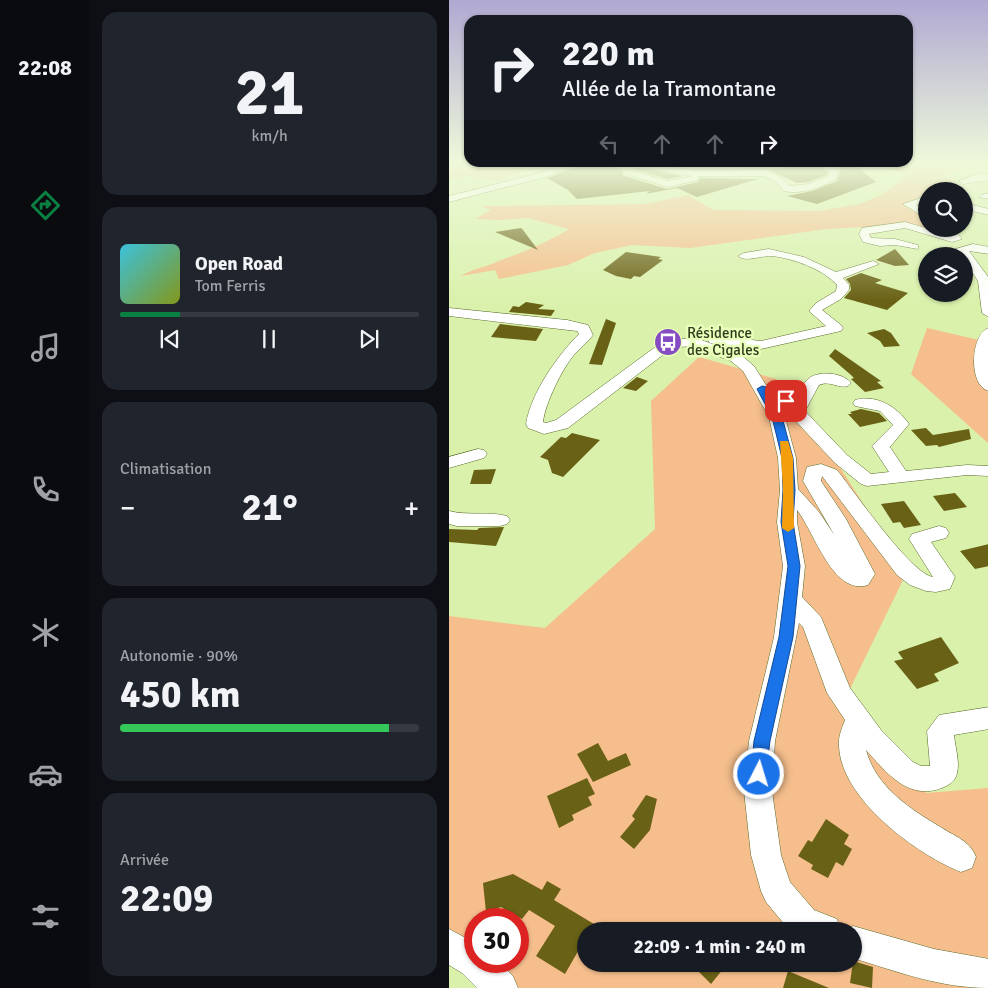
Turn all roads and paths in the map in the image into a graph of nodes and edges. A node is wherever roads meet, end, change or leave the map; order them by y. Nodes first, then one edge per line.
1 (918, 229) edge
2 (945, 237) edge
3 (955, 237) edge
4 (913, 247) dead end
5 (988, 251) edge
6 (744, 256) dead end
7 (873, 264) dead end
8 (836, 276) junction
9 (449, 312) edge
10 (988, 313) edge
11 (988, 332) edge
12 (694, 342) junction
13 (843, 383) dead end
14 (988, 387) edge
15 (762, 389) junction
16 (861, 403) dead end
17 (796, 412) junction
18 (478, 454) dead end
19 (449, 463) edge
20 (988, 471) edge
21 (901, 476) junction
22 (789, 490) junction
23 (449, 517) edge
24 (500, 520) dead end
25 (939, 533) dead end
26 (791, 600) junction
27 (858, 718) junction
28 (988, 718) edge
29 (961, 857) dead end
30 (803, 922) edge
31 (862, 945) edge
32 (449, 946) edge
33 (988, 976) edge
34 (501, 988) edge

1 - 4 street
2 - 3 street
5 - 10 street
6 - 8 street
7 - 8 street
8 - 12 street
9 - 12 street
11 - 14 street
12 - 15 street
13 - 17 street
15 - 17 street
15 - 22 street
16 - 21 street
17 - 21 street
18 - 19 street
20 - 21 street
22 - 25 street
22 - 26 street
23 - 24 street
26 - 27 street
26 - 30 street
27 - 28 street
27 - 29 street
31 - 33 street
32 - 34 street

